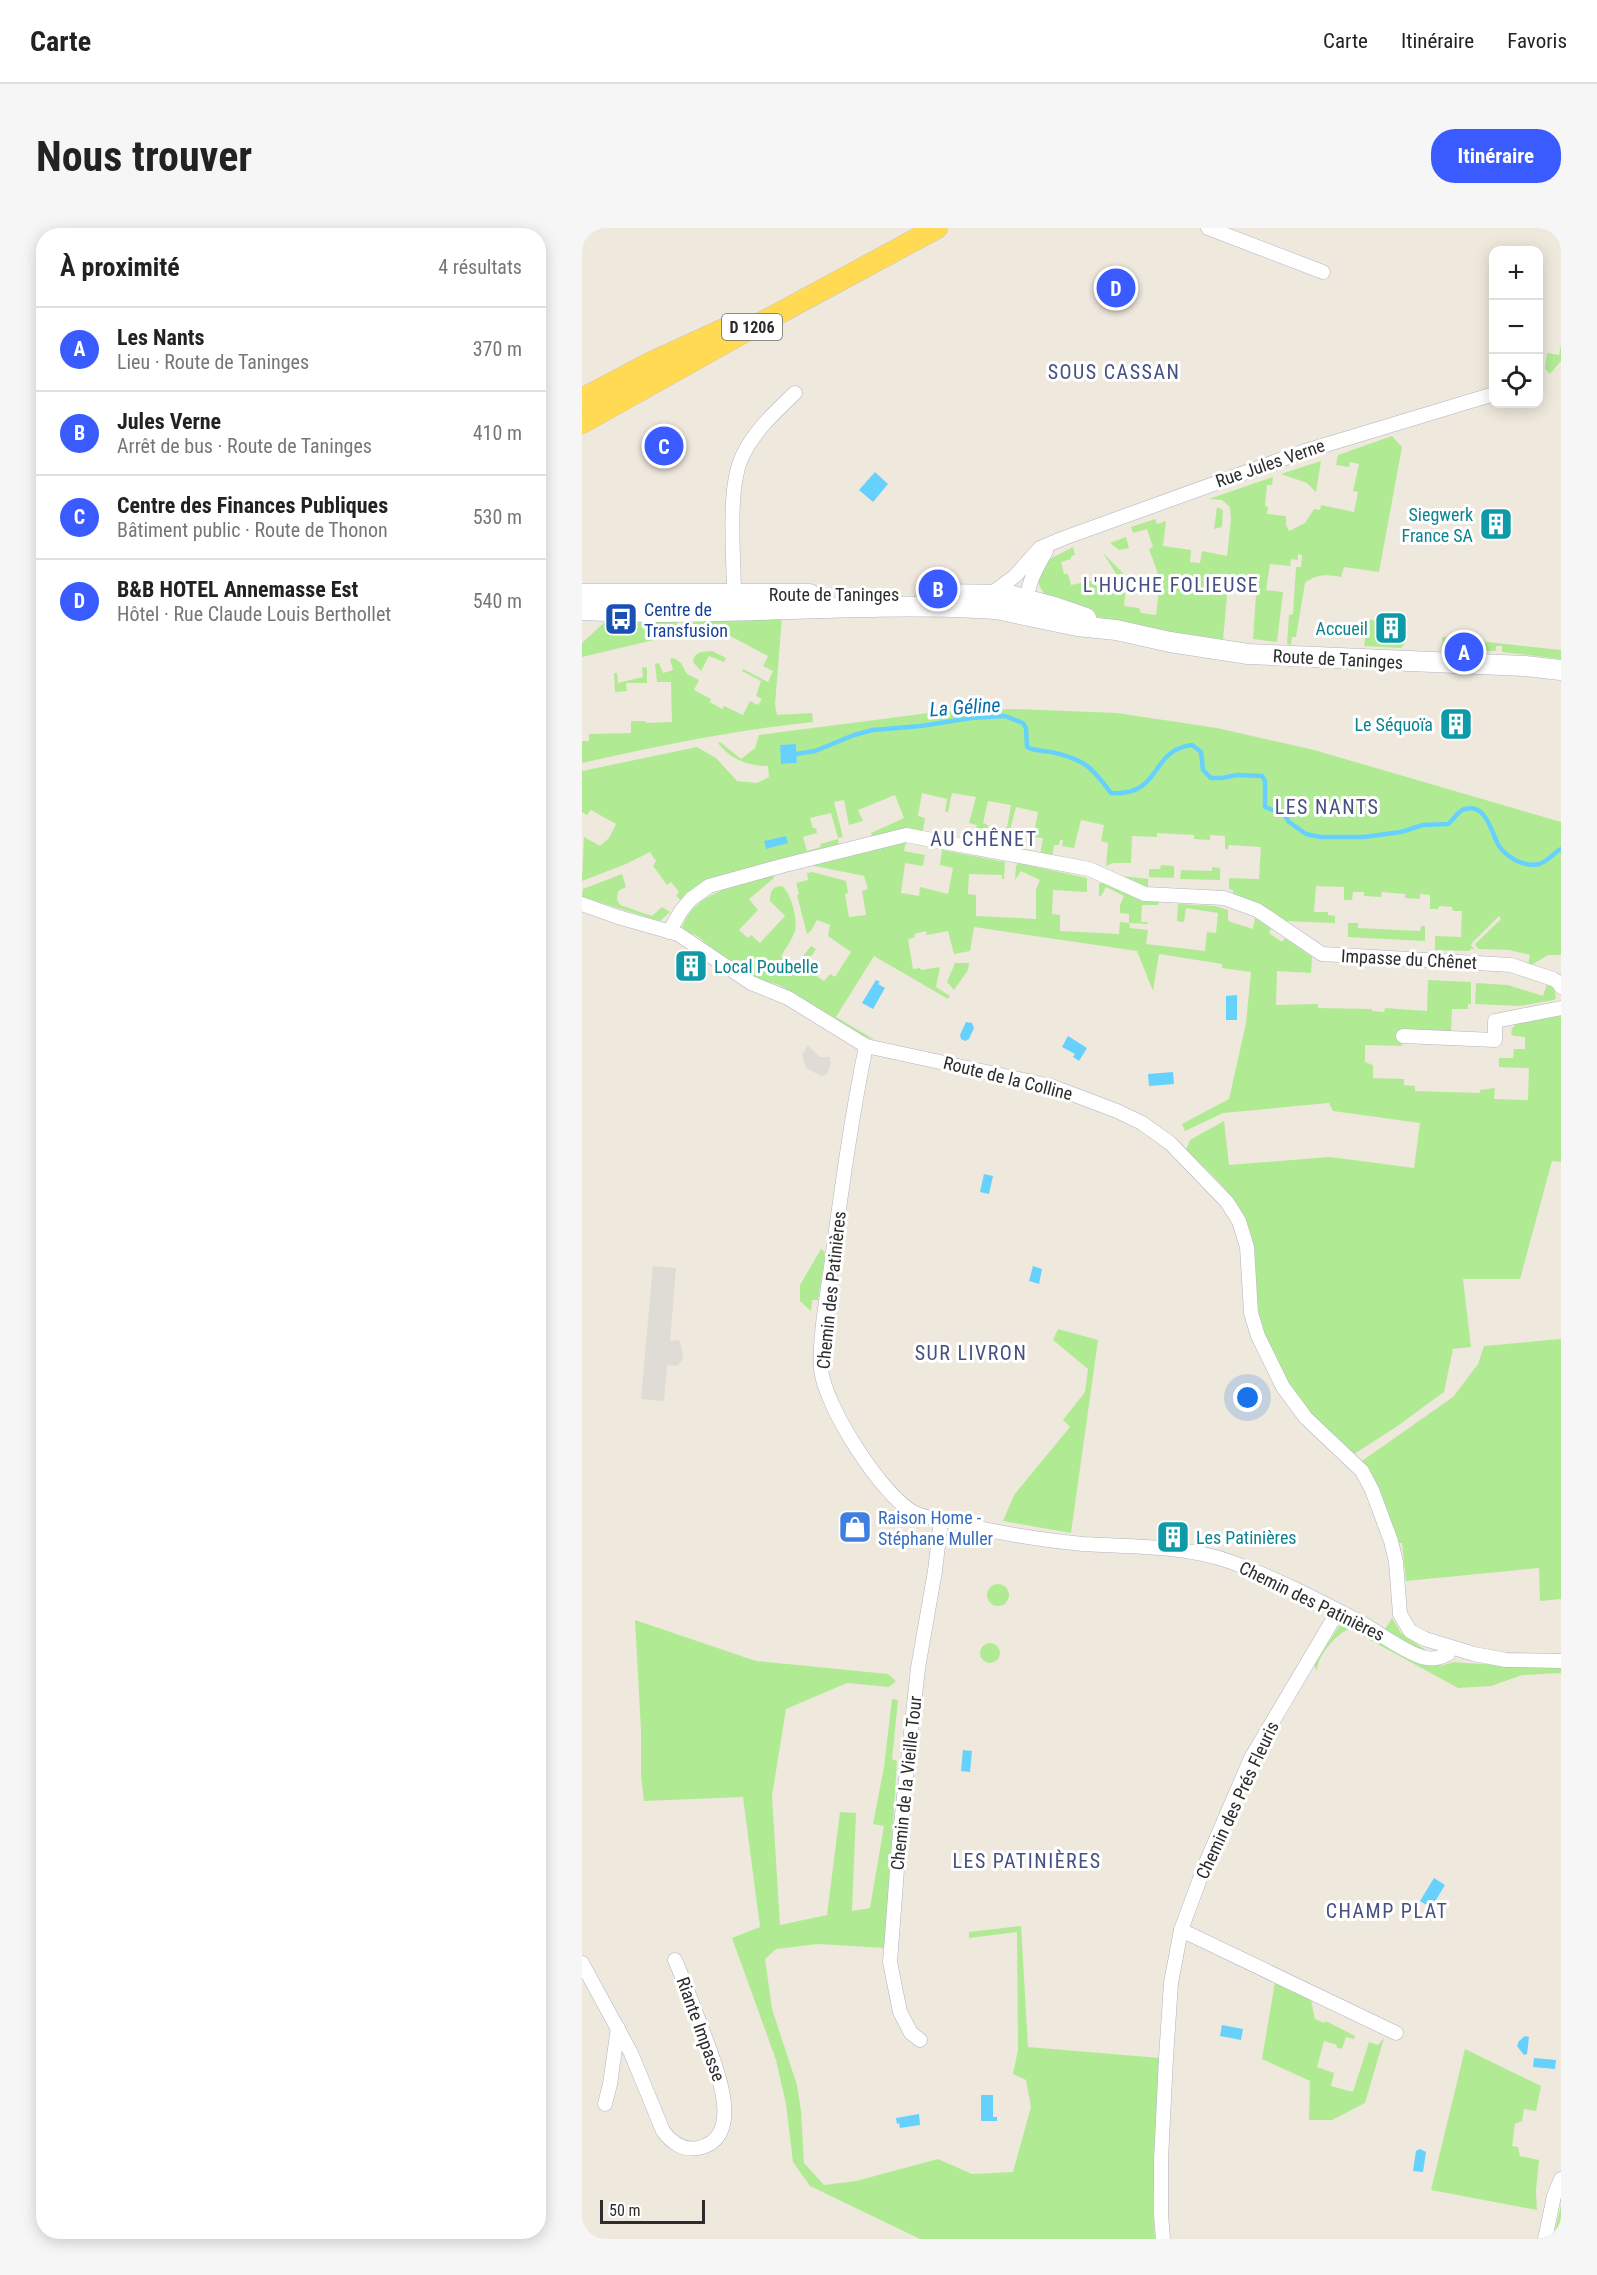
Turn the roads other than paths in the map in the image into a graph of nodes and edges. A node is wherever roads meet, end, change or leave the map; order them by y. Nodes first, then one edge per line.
1 (908, 228) edge
2 (937, 228) edge
3 (1208, 228) edge
4 (1323, 272) dead end
5 (744, 320) junction
6 (635, 393) junction
7 (795, 393) dead end
8 (1489, 397) edge
9 (582, 399) edge
10 (582, 413) edge
11 (582, 423) edge
12 (582, 437) edge
13 (1050, 544) junction
14 (582, 594) edge
15 (991, 594) junction
16 (734, 595) junction
17 (1026, 600) junction
18 (929, 607) junction
19 (582, 610) edge
20 (682, 612) junction
21 (1116, 630) junction
22 (1561, 670) edge
23 (582, 904) edge
24 (669, 932) junction
25 (1561, 987) edge
26 (1561, 1008) edge
27 (1403, 1036) dead end
28 (866, 1046) junction
29 (942, 1520) junction
30 (1338, 1611) junction
31 (1449, 1648) junction
32 (1561, 1661) edge
33 (1181, 1930) junction
34 (675, 1960) dead end
35 (582, 1963) edge
36 (618, 2028) junction
37 (1396, 2033) dead end
38 (920, 2040) dead end
39 (605, 2104) dead end
40 (1561, 2179) edge
41 (1163, 2239) edge
42 (1545, 2239) edge

1 - 5 main road, D 1206
2 - 6 main road, D 1206
3 - 4 street
5 - 9 main road
5 - 10 main road, D 1206
6 - 11 main road, D 1206
6 - 12 main road
7 - 16 street
8 - 13 street, Rue Jules Verne
13 - 15 street, Rue Jules Verne
13 - 17 street
14 - 16 main road, Route de Taninges
15 - 16 main road, Route de Taninges
15 - 17 main road, Route de Taninges
16 - 20 main road
17 - 18 street
17 - 21 main road, Route de Taninges
18 - 20 main road, Route de Taninges
18 - 21 main road, Route de Taninges
19 - 20 main road, Route de Taninges
21 - 22 main road, Route de Taninges
23 - 24 street, Route de la Colline
24 - 25 street, Impasse du Chênet
24 - 28 street, Route de la Colline
26 - 27 street
28 - 29 street, Chemin des Patinières
28 - 31 street, Route de la Colline
29 - 30 street, Chemin des Patinières
29 - 38 street, Chemin de la Vieille Tour
30 - 31 street, Chemin des Patinières
30 - 33 street, Chemin des Prés Fleuris
31 - 32 street, Route de la Colline
33 - 37 street
33 - 41 street, Chemin des Prés Fleuris
34 - 36 street, Riante Impasse
35 - 36 street, Riante Impasse
36 - 39 street
40 - 42 street

